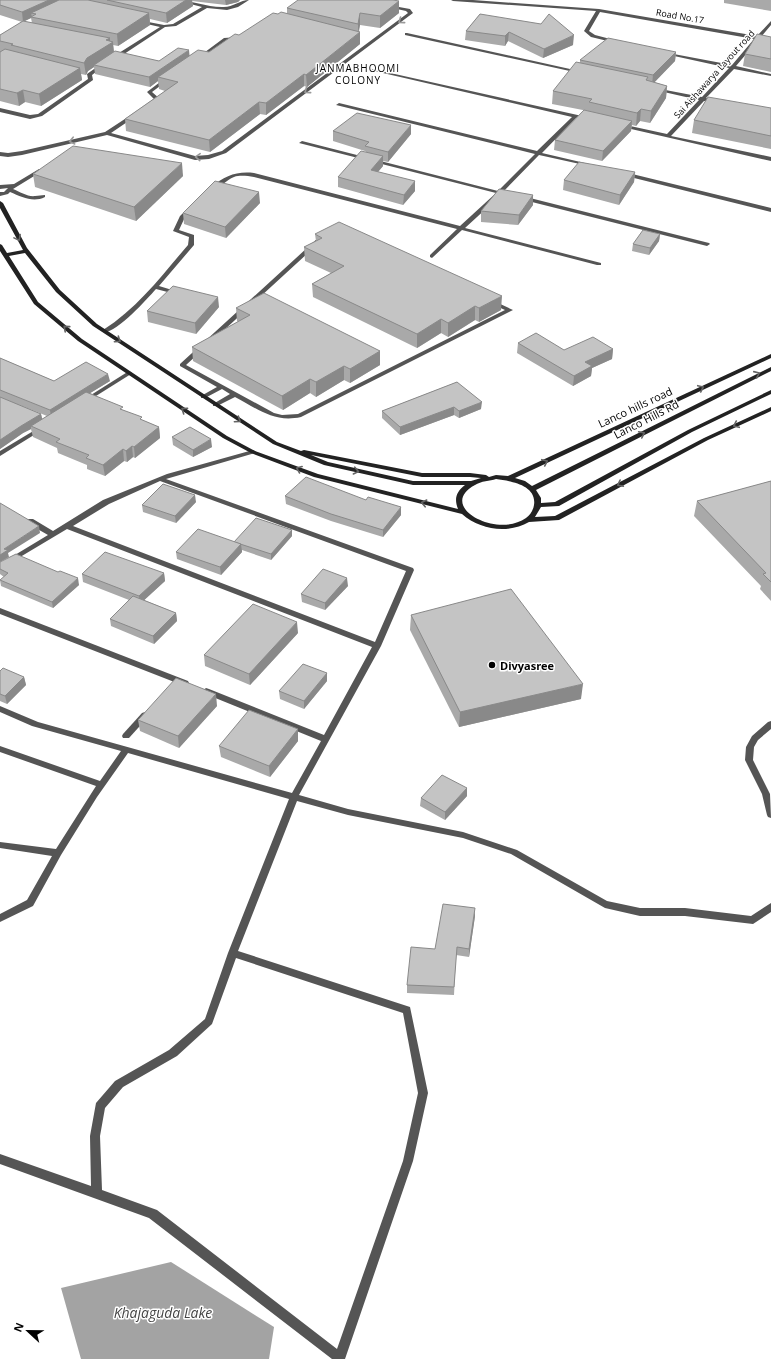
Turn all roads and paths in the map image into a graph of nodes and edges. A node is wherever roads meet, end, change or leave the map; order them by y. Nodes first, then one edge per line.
1 (177, 0) edge
2 (247, 0) edge
3 (453, 0) edge
4 (206, 6) junction
5 (387, 6) edge
6 (599, 10) junction
7 (134, 20) edge
8 (771, 22) edge
9 (164, 26) junction
10 (245, 34) edge
11 (407, 34) dead end
12 (758, 38) junction
13 (364, 40) dead end
14 (771, 40) edge
15 (371, 42) junction
16 (619, 42) edge
17 (117, 49) edge
18 (125, 50) junction
19 (656, 51) edge
20 (193, 62) edge
21 (732, 68) junction
22 (370, 69) dead end
23 (586, 74) edge
24 (174, 75) edge
25 (771, 75) edge
26 (83, 77) edge
27 (91, 79) junction
28 (649, 87) edge
29 (703, 99) junction
30 (726, 104) edge
31 (339, 105) dead end
32 (144, 108) edge
33 (0, 110) edge
34 (137, 112) edge
35 (575, 116) junction
36 (598, 121) edge
37 (614, 124) edge
38 (107, 133) junction
39 (668, 136) junction
40 (302, 143) dead end
41 (0, 154) edge
42 (538, 154) junction
43 (771, 159) edge
44 (48, 166) edge
45 (593, 167) edge
46 (616, 172) edge
47 (0, 187) edge
48 (12, 188) junction
49 (207, 193) edge
50 (499, 193) junction
51 (0, 194) edge
52 (44, 196) edge
53 (0, 204) edge
54 (193, 206) edge
55 (771, 210) edge
56 (460, 228) junction
57 (707, 244) dead end
58 (0, 246) edge
59 (27, 251) junction
60 (6, 255) junction
61 (432, 256) dead end
62 (599, 264) dead end
63 (154, 287) junction
64 (184, 294) edge
65 (105, 331) junction
66 (771, 356) edge
67 (771, 369) edge
68 (129, 373) junction
69 (221, 386) junction
70 (771, 392) edge
71 (235, 394) junction
72 (203, 397) junction
73 (215, 405) junction
74 (77, 406) edge
75 (771, 409) edge
76 (44, 426) edge
77 (690, 431) junction
78 (706, 439) junction
79 (293, 450) junction
80 (253, 452) junction
81 (0, 454) edge
82 (492, 478) junction
83 (510, 478) junction
84 (161, 479) junction
85 (471, 483) junction
86 (532, 489) junction
87 (539, 505) junction
88 (462, 512) junction
89 (26, 519) edge
90 (528, 520) junction
91 (68, 526) junction
92 (52, 534) junction
93 (0, 567) edge
94 (0, 611) edge
95 (377, 646) junction
96 (151, 708) edge
97 (0, 709) edge
98 (771, 724) edge
99 (126, 736) dead end
100 (326, 739) junction
101 (0, 749) edge
102 (127, 750) junction
103 (102, 785) junction
104 (294, 797) junction
105 (771, 815) edge
106 (0, 845) edge
107 (58, 854) junction
108 (771, 906) edge
109 (0, 918) edge
110 (233, 953) junction
111 (0, 1159) edge
112 (97, 1193) junction

1 - 4 street
2 - 4 street
3 - 6 street, Road No.17
4 - 9 street
5 -> 15 street
6 - 12 street, Road No.17
6 - 16 street
7 - 9 street
8 - 12 street, Sai Aishawarya Layout road
9 - 18 street
10 - 20 street
11 - 23 street
12 - 14 street, Road No.17
12 - 21 street, Sai Aishawarya Layout road
13 - 15 street
15 -> 38 street
17 - 18 street
18 - 27 street
19 - 21 street
21 - 25 street
21 - 29 street, Sai Aishawarya Layout road
22 - 35 street
24 - 32 street
26 - 27 street
27 - 33 street
28 - 29 street
29 - 30 street
29 - 39 street, Sai Aishawarya Layout road
31 - 42 street
34 - 38 street
35 - 36 street
35 - 42 street
37 - 39 street
38 -> 41 street
39 - 43 street
40 - 50 street
42 - 45 street
42 - 50 street
44 - 48 street
46 - 55 street
47 - 48 street
48 - 51 street
48 - 52 street
49 - 56 street
50 - 56 street
50 - 57 street
53 -> 59 main road
54 - 63 street
56 - 61 street
56 - 62 street
58 - 60 main road
59 - 60 main road
59 - 65 main road
68 -> 60 main road
63 - 64 street
63 - 65 street
65 -> 72 main road
83 -> 66 main road, Lanco hills road
86 -> 67 main road, Lanco Hills Rd
68 - 74 street
80 -> 68 main road
69 - 71 street
69 - 71 street
69 - 72 street
70 - 77 main road
71 - 73 street
72 - 73 main road
73 -> 79 main road
75 -> 78 main road
76 - 81 street
77 - 78 main road
77 - 87 main road
78 -> 90 main road
79 - 82 main road
79 -> 85 main road
80 - 84 street
88 -> 80 main road
82 - 83 main road
82 - 85 main road
83 - 86 main road
84 - 91 street
84 - 95 street
85 - 88 main road
86 - 87 main road
87 - 90 main road
88 - 90 main road
89 - 92 street
91 - 92 street
91 - 95 street
92 - 93 street
94 - 100 street
95 - 100 street
96 - 99 street
97 - 102 street
98 - 105 street
100 - 104 street
101 - 103 street
102 - 103 street
102 - 104 street
103 - 107 street
104 - 108 street
104 - 110 street
106 - 107 street
107 - 109 street
110 - 112 street
110 - 112 street
111 - 112 street

